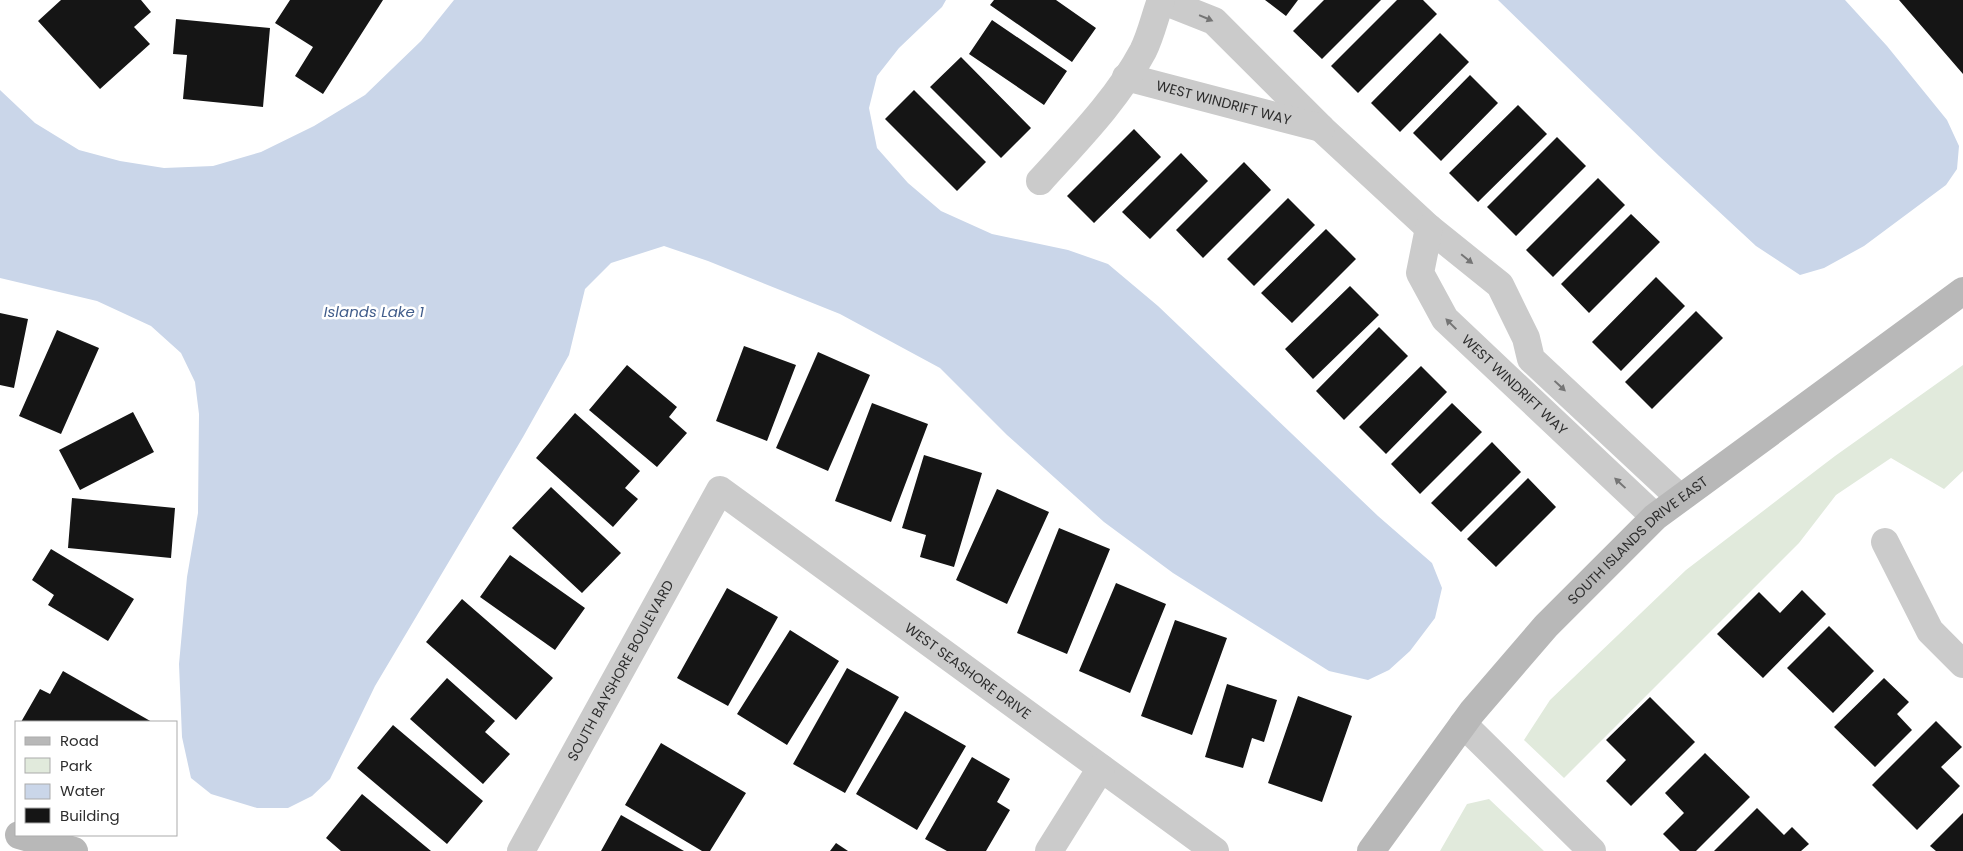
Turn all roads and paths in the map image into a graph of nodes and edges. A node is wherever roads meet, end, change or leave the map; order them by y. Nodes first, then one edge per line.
1 (1161, 0) edge
2 (1126, 77) junction
3 (1322, 129) junction
4 (1040, 181) dead end
5 (1429, 228) junction
6 (1963, 290) edge
7 (720, 490) joint
8 (1680, 498) junction
9 (1655, 517) junction
10 (1885, 542) dead end
11 (1963, 664) edge
12 (1462, 724) junction
13 (1101, 768) junction
14 (0, 829) edge
15 (15, 833) edge
16 (25, 836) edge
17 (74, 851) edge
18 (521, 851) edge
19 (1049, 851) edge
20 (1215, 851) edge
21 (1371, 851) edge
22 (1592, 851) edge

1 - 2 street, WEST WINDRIFT WAY
1 -> 3 street, WEST WINDRIFT WAY
2 - 3 street, WEST WINDRIFT WAY
2 - 4 street, WEST WINDRIFT WAY
3 - 5 street, WEST WINDRIFT WAY
5 -> 8 street, WEST WINDRIFT WAY
9 -> 5 street, WEST WINDRIFT WAY
6 - 8 street, SOUTH ISLANDS DRIVE EAST
7 - 13 street, WEST SEASHORE DRIVE
7 - 18 street, SOUTH BAYSHORE BOULEVARD
8 - 9 street, SOUTH ISLANDS DRIVE EAST
9 - 12 street, SOUTH ISLANDS DRIVE EAST
10 - 11 street
12 - 21 street, SOUTH ISLANDS DRIVE EAST
12 - 22 street
13 - 19 street
13 - 20 street, WEST SEASHORE DRIVE
14 - 15 street
16 - 17 street

